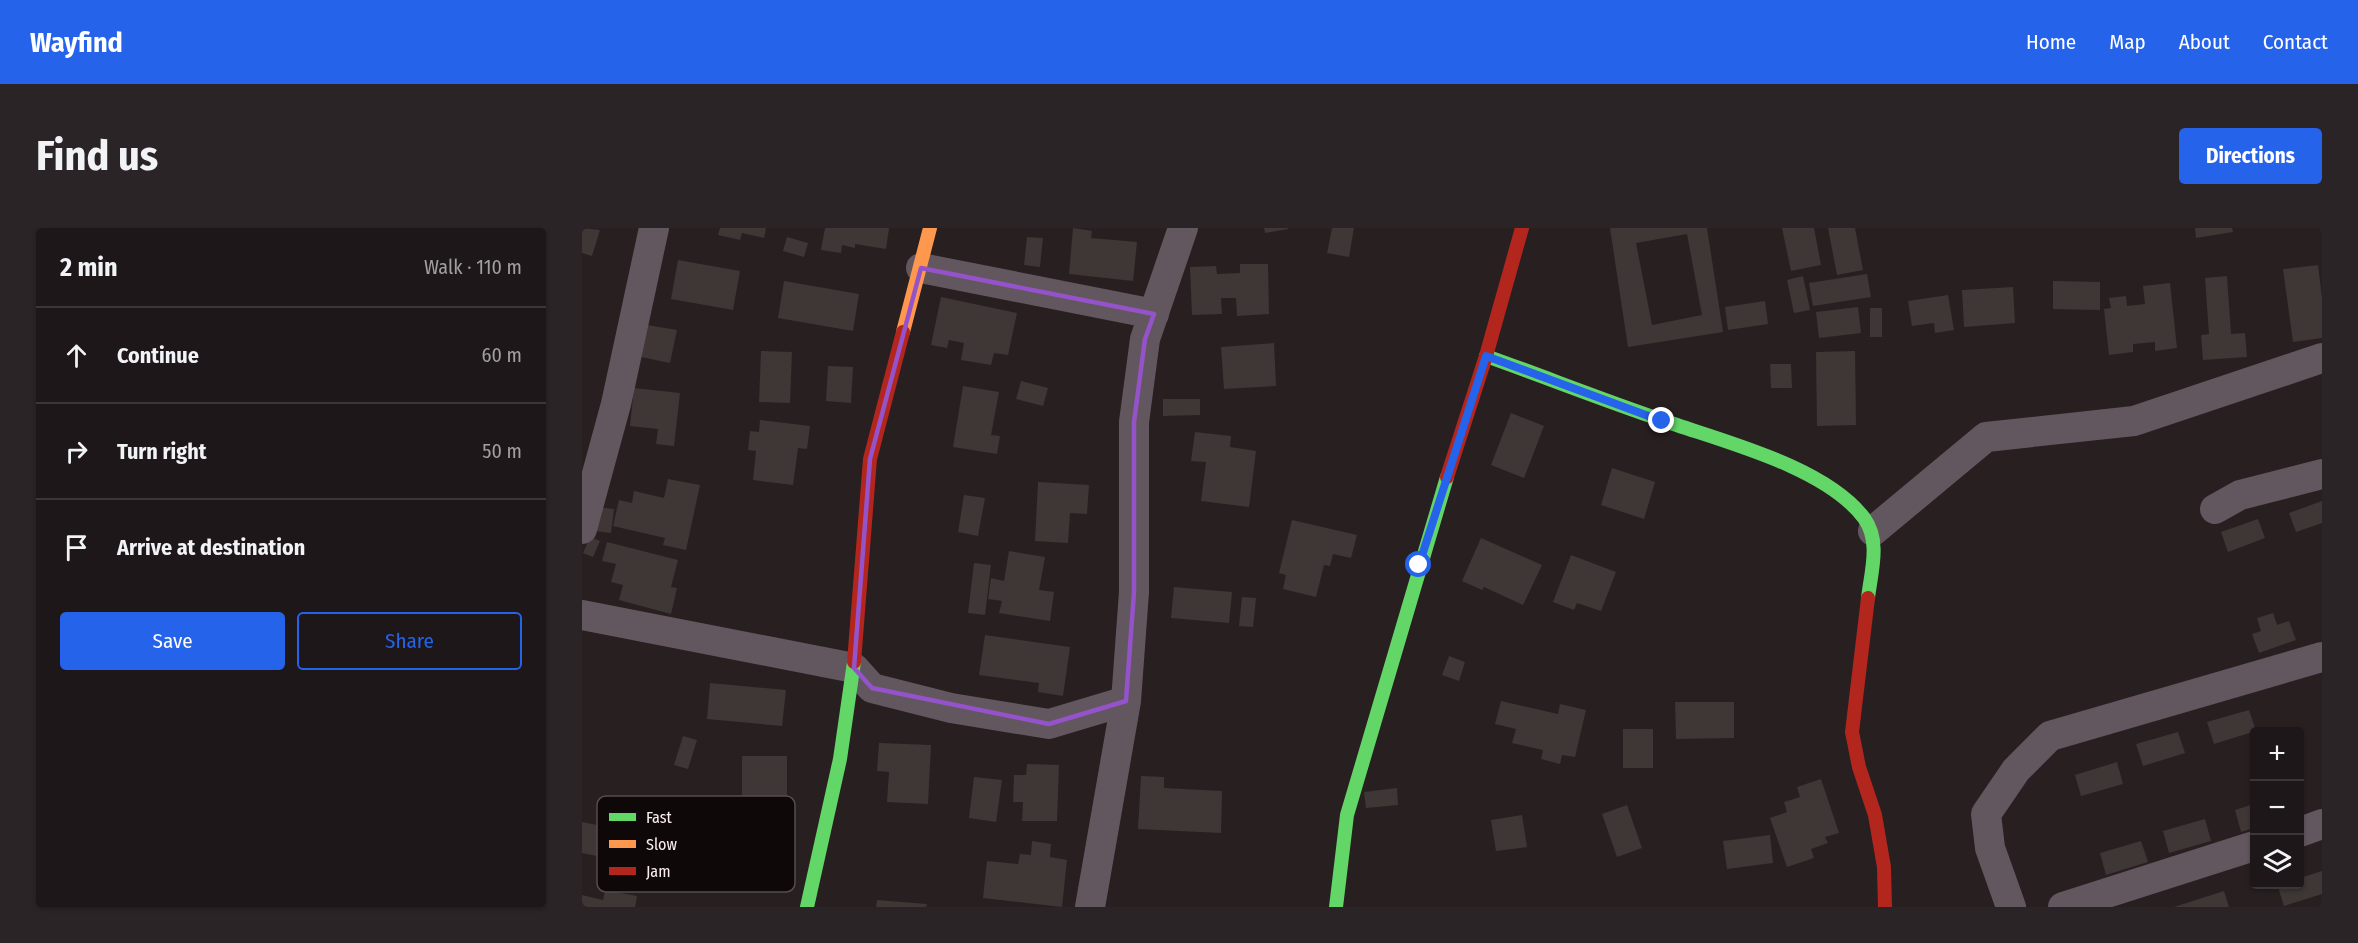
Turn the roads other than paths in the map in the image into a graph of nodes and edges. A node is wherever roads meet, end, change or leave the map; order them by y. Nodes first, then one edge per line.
1 (654, 228) edge
2 (930, 228) edge
3 (1183, 228) edge
4 (1522, 228) edge
5 (921, 268) junction
6 (1154, 314) junction
7 (1486, 356) junction
8 (2322, 358) edge
9 (2322, 474) edge
10 (2215, 509) dead end
11 (582, 529) edge
12 (1873, 531) junction
13 (582, 615) edge
14 (2322, 657) edge
15 (854, 668) junction
16 (1126, 701) junction
17 (2322, 824) edge
18 (2304, 831) edge
19 (2250, 847) edge
20 (807, 907) edge
21 (1090, 907) edge
22 (1336, 907) edge
23 (1885, 907) edge
24 (2011, 907) edge
25 (2063, 907) edge

1 - 11 street
2 - 5 street
3 - 6 street
4 - 7 street
5 - 6 street
5 - 15 street
6 - 16 street
7 - 12 street
7 - 22 street
8 - 12 street
9 - 10 street
12 - 23 street
13 - 15 street
14 - 24 street
15 - 16 street
15 - 20 street
16 - 21 street
17 - 18 street
19 - 25 street

